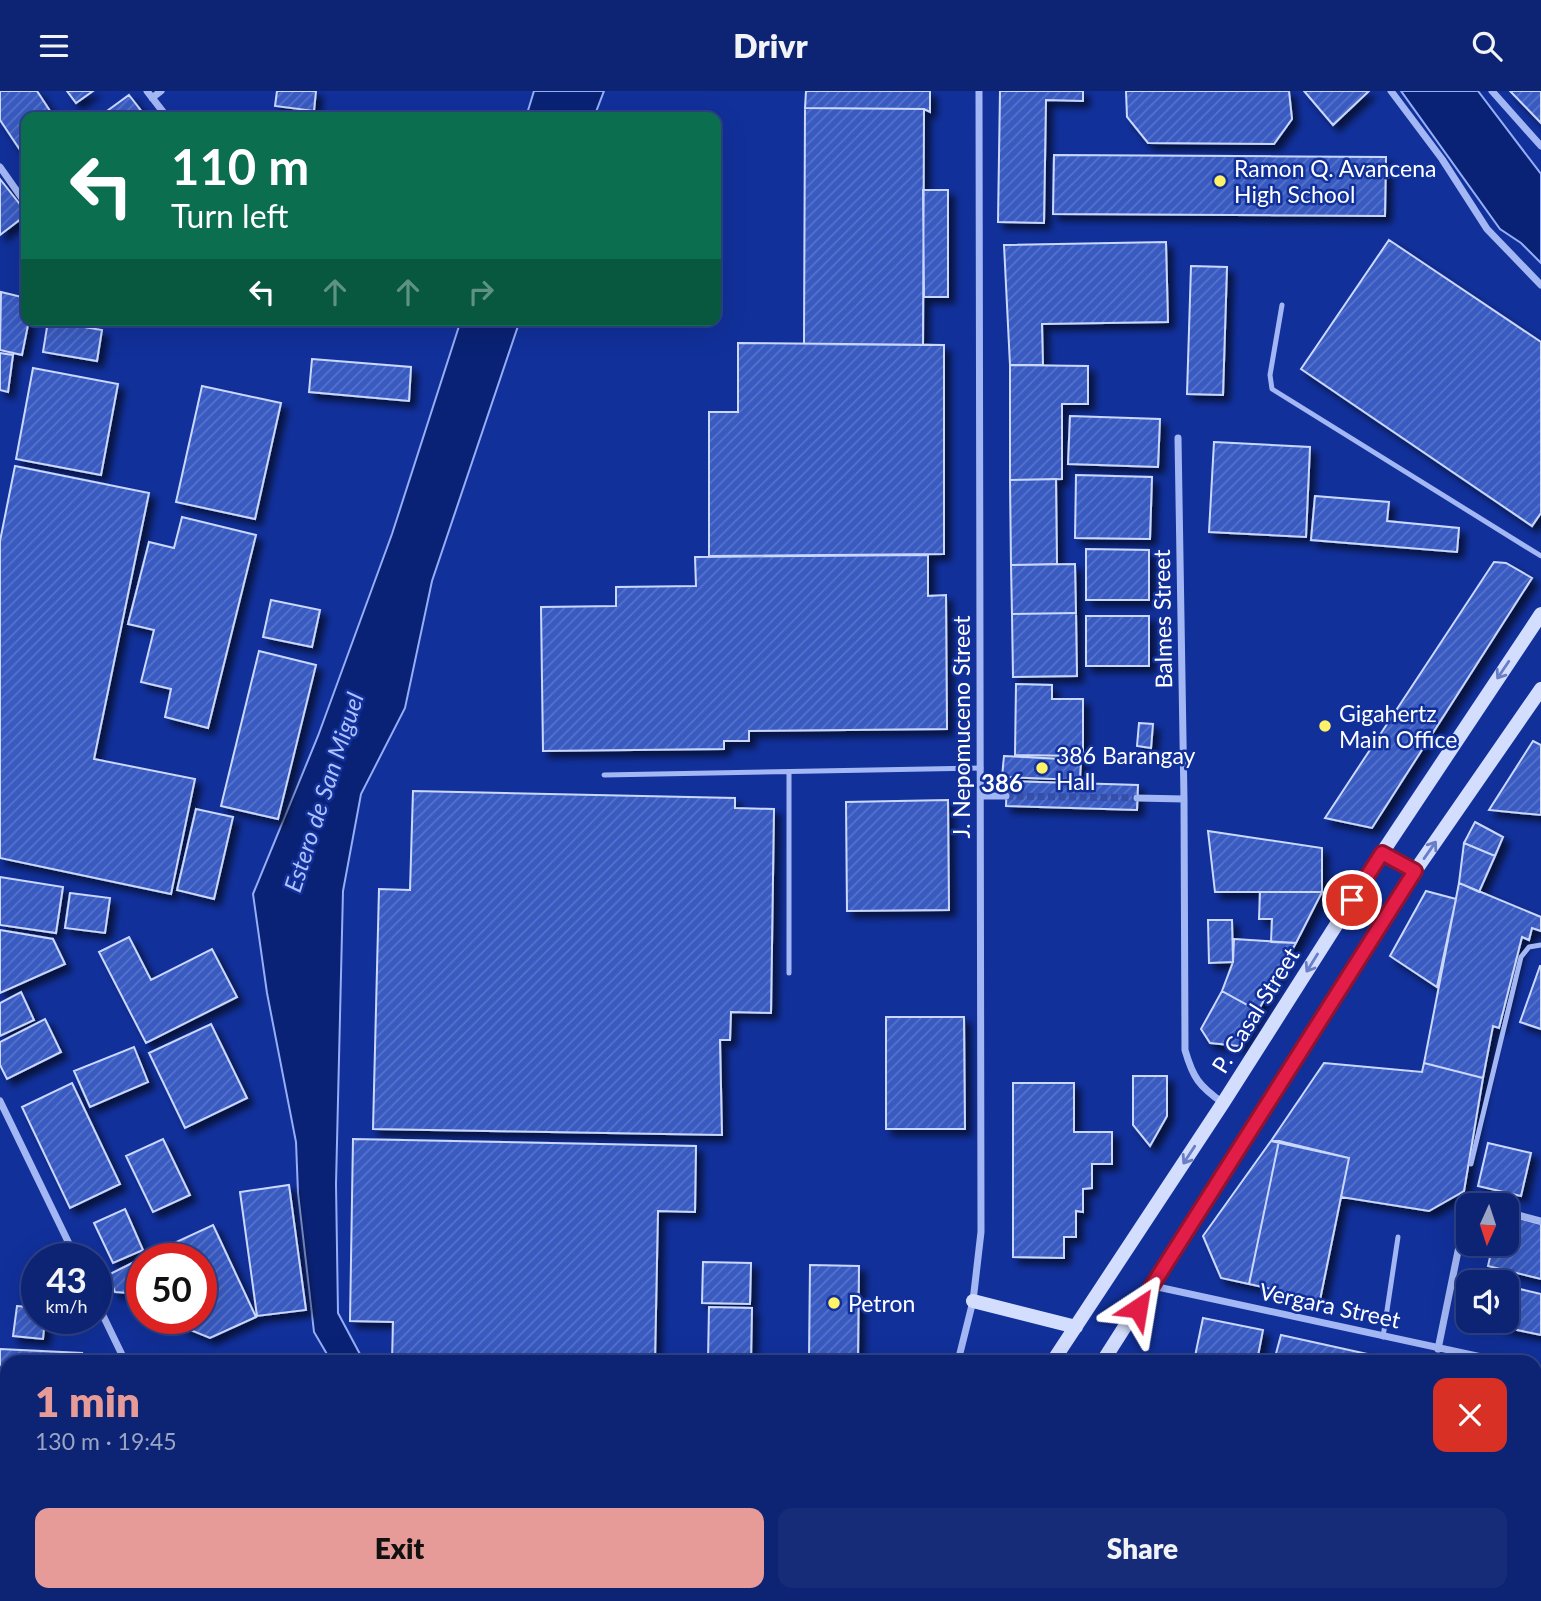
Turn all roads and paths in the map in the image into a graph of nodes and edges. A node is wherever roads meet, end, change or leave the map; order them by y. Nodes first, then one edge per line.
1 (161, 91) edge
2 (979, 91) edge
3 (1391, 91) edge
4 (1492, 91) edge
5 (149, 94) edge
6 (163, 112) edge
7 (1541, 146) edge
8 (0, 167) edge
9 (21, 197) edge
10 (1541, 285) edge
11 (1282, 305) dead end
12 (1178, 437) dead end
13 (1541, 556) edge
14 (1541, 614) edge
15 (1541, 689) edge
16 (981, 768) junction
17 (789, 773) junction
18 (604, 775) dead end
19 (981, 796) junction
20 (1006, 796) tunnel mouth
21 (1137, 798) tunnel mouth
22 (1184, 799) junction
23 (1382, 853) junction
24 (1415, 871) junction
25 (1541, 945) edge
26 (789, 973) dead end
27 (0, 1101) edge
28 (1223, 1103) junction
29 (1471, 1164) dead end
30 (1519, 1215) edge
31 (1541, 1221) edge
32 (1398, 1237) dead end
33 (69, 1243) edge
34 (1457, 1257) edge
35 (1153, 1286) junction
36 (973, 1301) junction
37 (1076, 1327) junction
38 (112, 1334) edge
39 (1383, 1337) junction
40 (1438, 1349) junction
41 (122, 1355) edge
42 (960, 1355) edge
43 (1057, 1355) edge
44 (1107, 1355) edge
45 (1469, 1355) edge

1 - 5 street
2 - 16 street, J. Nepomuceno Street
3 - 10 street
4 - 7 street
5 - 6 street
8 - 9 street
11 - 13 lane
12 - 22 street, Balmes Street
14 -> 23 main road, P. Casal Street
24 -> 15 main road
16 - 17 lane
16 - 19 street, J. Nepomuceno Street
17 - 18 lane
17 - 26 lane
19 - 20 street
19 - 36 street, J. Nepomuceno Street
21 - 22 street
22 - 28 street, Balmes Street
23 - 24 main road
23 -> 28 main road, P. Casal Street
24 - 35 main road
25 - 29 lane
27 - 33 street
28 -> 37 main road, P. Casal Street
30 - 31 street
32 - 39 lane
34 - 40 street
35 - 39 street, Vergara Street
35 - 44 main road
36 - 37 main road
36 - 42 street, J. Nepomuceno Street
37 - 43 main road, P. Casal Street
38 - 41 street
39 - 40 street, Vergara Street
40 - 45 street, Vergara Street

